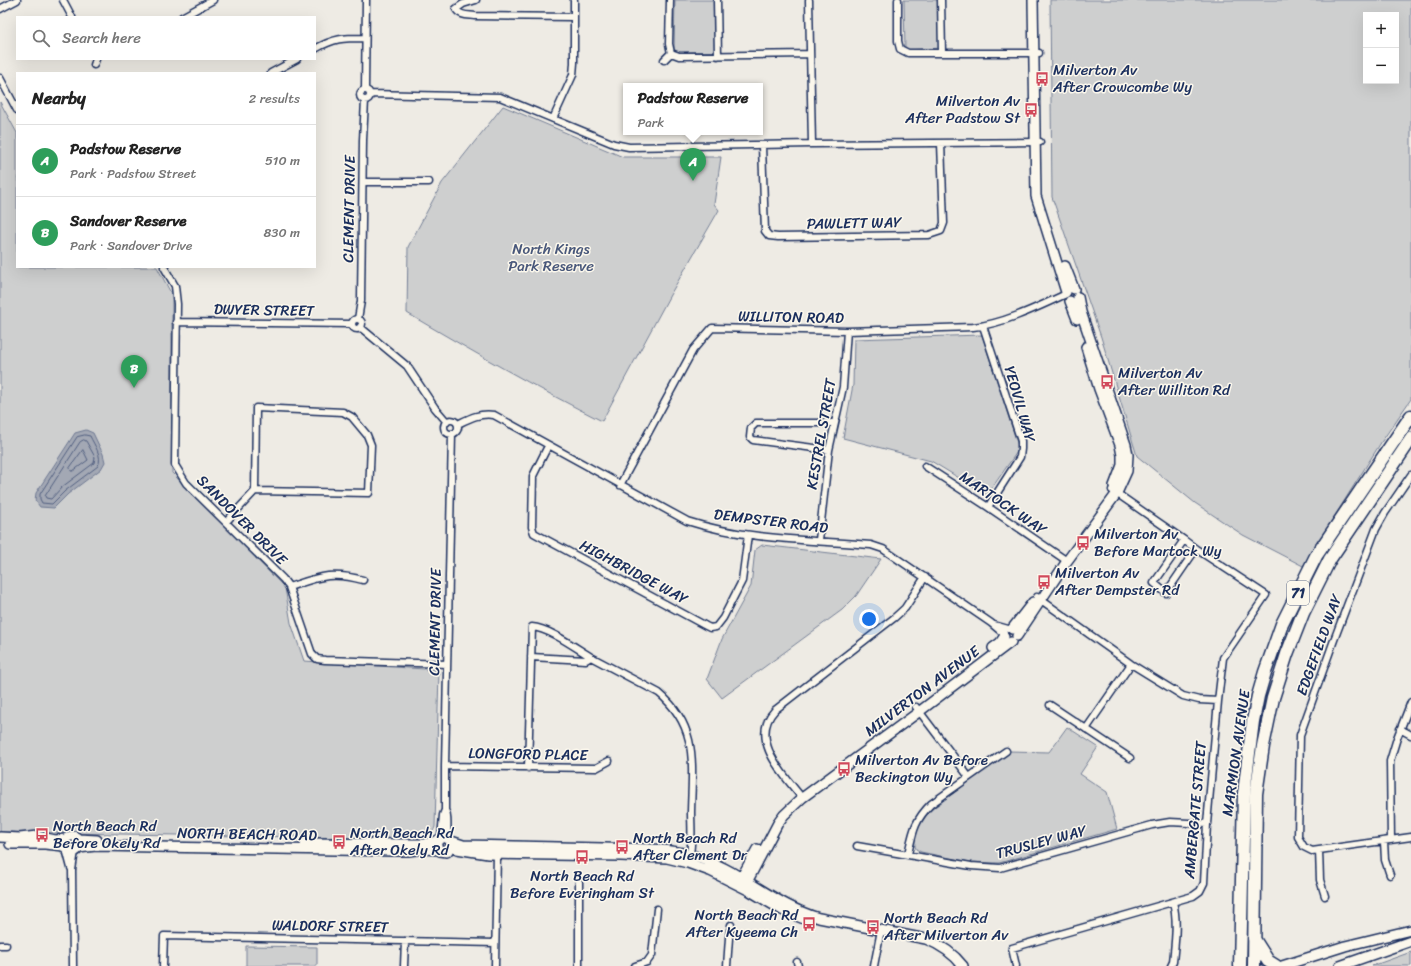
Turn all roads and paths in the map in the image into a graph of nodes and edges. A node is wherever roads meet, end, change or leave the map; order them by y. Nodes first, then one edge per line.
1 (17, 0) edge
2 (63, 0) edge
3 (213, 0) edge
4 (366, 0) edge
5 (476, 0) edge
6 (574, 0) edge
7 (670, 0) edge
8 (717, 0) edge
9 (809, 0) edge
10 (898, 0) edge
11 (942, 0) edge
12 (1033, 0) edge
13 (1039, 0) edge
14 (0, 9) edge
15 (71, 16) edge
16 (184, 16) edge
17 (574, 17) junction
18 (365, 38) junction
19 (316, 48) edge
20 (1036, 52) junction
21 (671, 53) junction
22 (942, 53) junction
23 (810, 54) junction
24 (718, 56) junction
25 (295, 60) edge
26 (664, 60) dead end
27 (274, 72) edge
28 (0, 78) edge
29 (364, 90) junction
30 (370, 94) junction
31 (365, 100) junction
32 (16, 108) edge
33 (553, 119) junction
34 (1037, 142) junction
35 (941, 143) junction
36 (812, 144) junction
37 (762, 146) junction
38 (362, 182) junction
39 (429, 182) dead end
40 (165, 268) edge
41 (1070, 296) junction
42 (358, 319) junction
43 (176, 322) junction
44 (352, 324) junction
45 (983, 326) junction
46 (360, 327) junction
47 (847, 331) junction
48 (1411, 416) edge
49 (447, 422) junction
50 (835, 423) junction
51 (458, 424) junction
52 (452, 434) junction
53 (1411, 439) edge
54 (548, 446) junction
55 (829, 450) junction
56 (925, 466) dead end
57 (1411, 475) edge
58 (620, 485) junction
59 (255, 491) junction
60 (1115, 492) junction
61 (988, 507) junction
62 (226, 522) junction
63 (748, 535) junction
64 (818, 540) junction
65 (1184, 540) junction
66 (1196, 549) junction
67 (1064, 560) junction
68 (926, 578) junction
69 (363, 580) dead end
70 (289, 587) junction
71 (1039, 598) junction
72 (1009, 635) junction
73 (531, 657) junction
74 (591, 657) junction
75 (447, 664) junction
76 (1131, 664) junction
77 (1218, 701) junction
78 (1411, 702) edge
79 (1050, 705) dead end
80 (918, 709) junction
81 (1086, 729) junction
82 (1400, 729) junction
83 (1411, 735) edge
84 (1006, 751) dead end
85 (1130, 758) dead end
86 (609, 760) dead end
87 (445, 766) junction
88 (528, 768) junction
89 (969, 777) junction
90 (801, 796) junction
91 (1207, 824) junction
92 (1411, 836) edge
93 (0, 838) edge
94 (1391, 840) junction
95 (1384, 841) junction
96 (0, 843) edge
97 (444, 843) junction
98 (65, 845) junction
99 (77, 846) junction
100 (856, 846) dead end
101 (497, 850) junction
102 (1319, 850) junction
103 (908, 854) junction
104 (689, 859) junction
105 (72, 870) junction
106 (1390, 874) dead end
107 (579, 882) dead end
108 (743, 883) junction
109 (1325, 896) dead end
110 (1172, 902) junction
111 (657, 909) dead end
112 (731, 925) dead end
113 (1411, 930) edge
114 (880, 932) junction
115 (1254, 938) junction
116 (405, 941) junction
117 (1411, 941) edge
118 (495, 943) junction
119 (1239, 964) edge
120 (73, 966) edge
121 (163, 966) edge
122 (404, 966) edge
123 (495, 966) edge
124 (578, 966) edge
125 (635, 966) edge
126 (727, 966) edge
127 (874, 966) edge
128 (954, 966) edge
129 (963, 966) edge
130 (1016, 966) edge
131 (1171, 966) edge
132 (1254, 966) edge
133 (1276, 966) edge
134 (1282, 966) edge
135 (1340, 966) edge

1 - 14 street
2 - 15 street
3 - 16 street
4 - 18 street
5 - 17 street
6 - 17 street
7 - 21 street
8 - 24 street
9 - 23 street
10 - 22 street
11 - 22 street
12 - 20 main road, MILVERTON AVENUE
13 - 20 main road, MILVERTON AVENUE
17 - 33 street
18 - 19 street
18 - 29 street
20 - 22 street
20 - 34 main road, MILVERTON AVENUE
21 - 24 street
21 - 26 street
23 - 24 street
23 - 36 street
25 - 27 street
28 - 32 street
29 - 30 street
29 - 31 street
30 - 31 street
30 - 33 street
31 - 38 street, CLEMENT DRIVE
33 - 37 street
34 - 35 street
34 - 41 main road, MILVERTON AVENUE
35 - 36 street
35 - 37 street, PAWLETT WAY
36 - 37 street
38 - 39 street
38 - 42 street, CLEMENT DRIVE
40 - 43 street, SANDOVER DRIVE
41 - 45 street, WILLITON ROAD
41 - 60 main road, MILVERTON AVENUE
42 - 44 street
42 - 46 street
43 - 44 street, DWYER STREET
43 - 62 street, SANDOVER DRIVE
44 - 46 street
45 - 47 street, WILLITON ROAD
45 - 61 street, YEOVIL WAY
46 - 49 street, CLEMENT DRIVE
47 - 50 street, KESTREL STREET
47 - 58 street, WILLITON ROAD
48 - 119 highway, MARMION AVENUE / 71
49 - 51 street
49 - 52 street, CLEMENT DRIVE
50 - 55 street, KESTREL STREET
50 - 55 street
51 - 52 street, CLEMENT DRIVE
51 - 54 street, DEMPSTER ROAD
52 - 75 street, CLEMENT DRIVE
53 - 115 highway, MARMION AVENUE / 71
54 - 58 street, DEMPSTER ROAD
54 - 63 street, HIGHBRIDGE WAY
55 - 64 street, KESTREL STREET
56 - 61 street, MARTOCK WAY
57 - 102 street, EDGEFIELD WAY
58 - 63 street, DEMPSTER ROAD
59 - 59 street
59 - 62 street
60 - 65 street
60 - 67 main road, MILVERTON AVENUE
61 - 67 street, MARTOCK WAY
62 - 70 street, SANDOVER DRIVE
63 - 64 street, DEMPSTER ROAD
64 - 68 street, DEMPSTER ROAD
65 - 66 street
65 - 66 street
66 - 77 street, AMBERGATE STREET
67 - 71 main road, MILVERTON AVENUE
68 - 72 street, DEMPSTER ROAD
68 - 90 street
69 - 70 street
70 - 75 street, SANDOVER DRIVE
71 - 72 main road, MILVERTON AVENUE
71 - 76 street
72 - 80 main road, MILVERTON AVENUE
73 - 74 street
73 - 74 street
73 - 88 street
74 - 104 street
75 - 87 street, CLEMENT DRIVE
76 - 77 street
76 - 81 street
77 - 91 street, AMBERGATE STREET
78 - 82 street
79 - 81 street
80 - 89 street
80 - 90 main road, MILVERTON AVENUE
81 - 85 street
82 - 83 street
82 - 94 street
84 - 89 street
86 - 88 street, LONGFORD PLACE
87 - 88 street, LONGFORD PLACE
87 - 97 street, CLEMENT DRIVE
89 - 103 street
90 - 108 main road, MILVERTON AVENUE
91 - 103 street, TRUSLEY WAY
91 - 110 street, AMBERGATE STREET
92 - 94 street
93 - 98 main road
94 - 95 street
95 - 102 street
95 - 106 street
96 - 98 main road
97 - 99 main road, NORTH BEACH ROAD
97 - 101 main road, NORTH BEACH ROAD
98 - 99 main road
98 - 99 main road
98 - 105 street
99 - 105 street
100 - 103 street, TRUSLEY WAY
101 - 104 main road, NORTH BEACH ROAD
101 - 118 street
102 - 109 street
104 - 108 main road, NORTH BEACH ROAD
105 - 120 street
107 - 124 street
108 - 114 main road, NORTH BEACH ROAD
110 - 130 street, AMBERGATE STREET
110 - 131 street
111 - 125 street
112 - 126 street
113 - 134 main road
114 - 127 street
114 - 128 main road, NORTH BEACH ROAD
114 - 129 main road, NORTH BEACH ROAD
115 - 132 highway, MARMION AVENUE / 71
115 - 133 highway
116 - 118 street, WALDORF STREET
116 - 121 street, WALDORF STREET
116 - 122 street
117 - 135 main road
118 - 123 street

